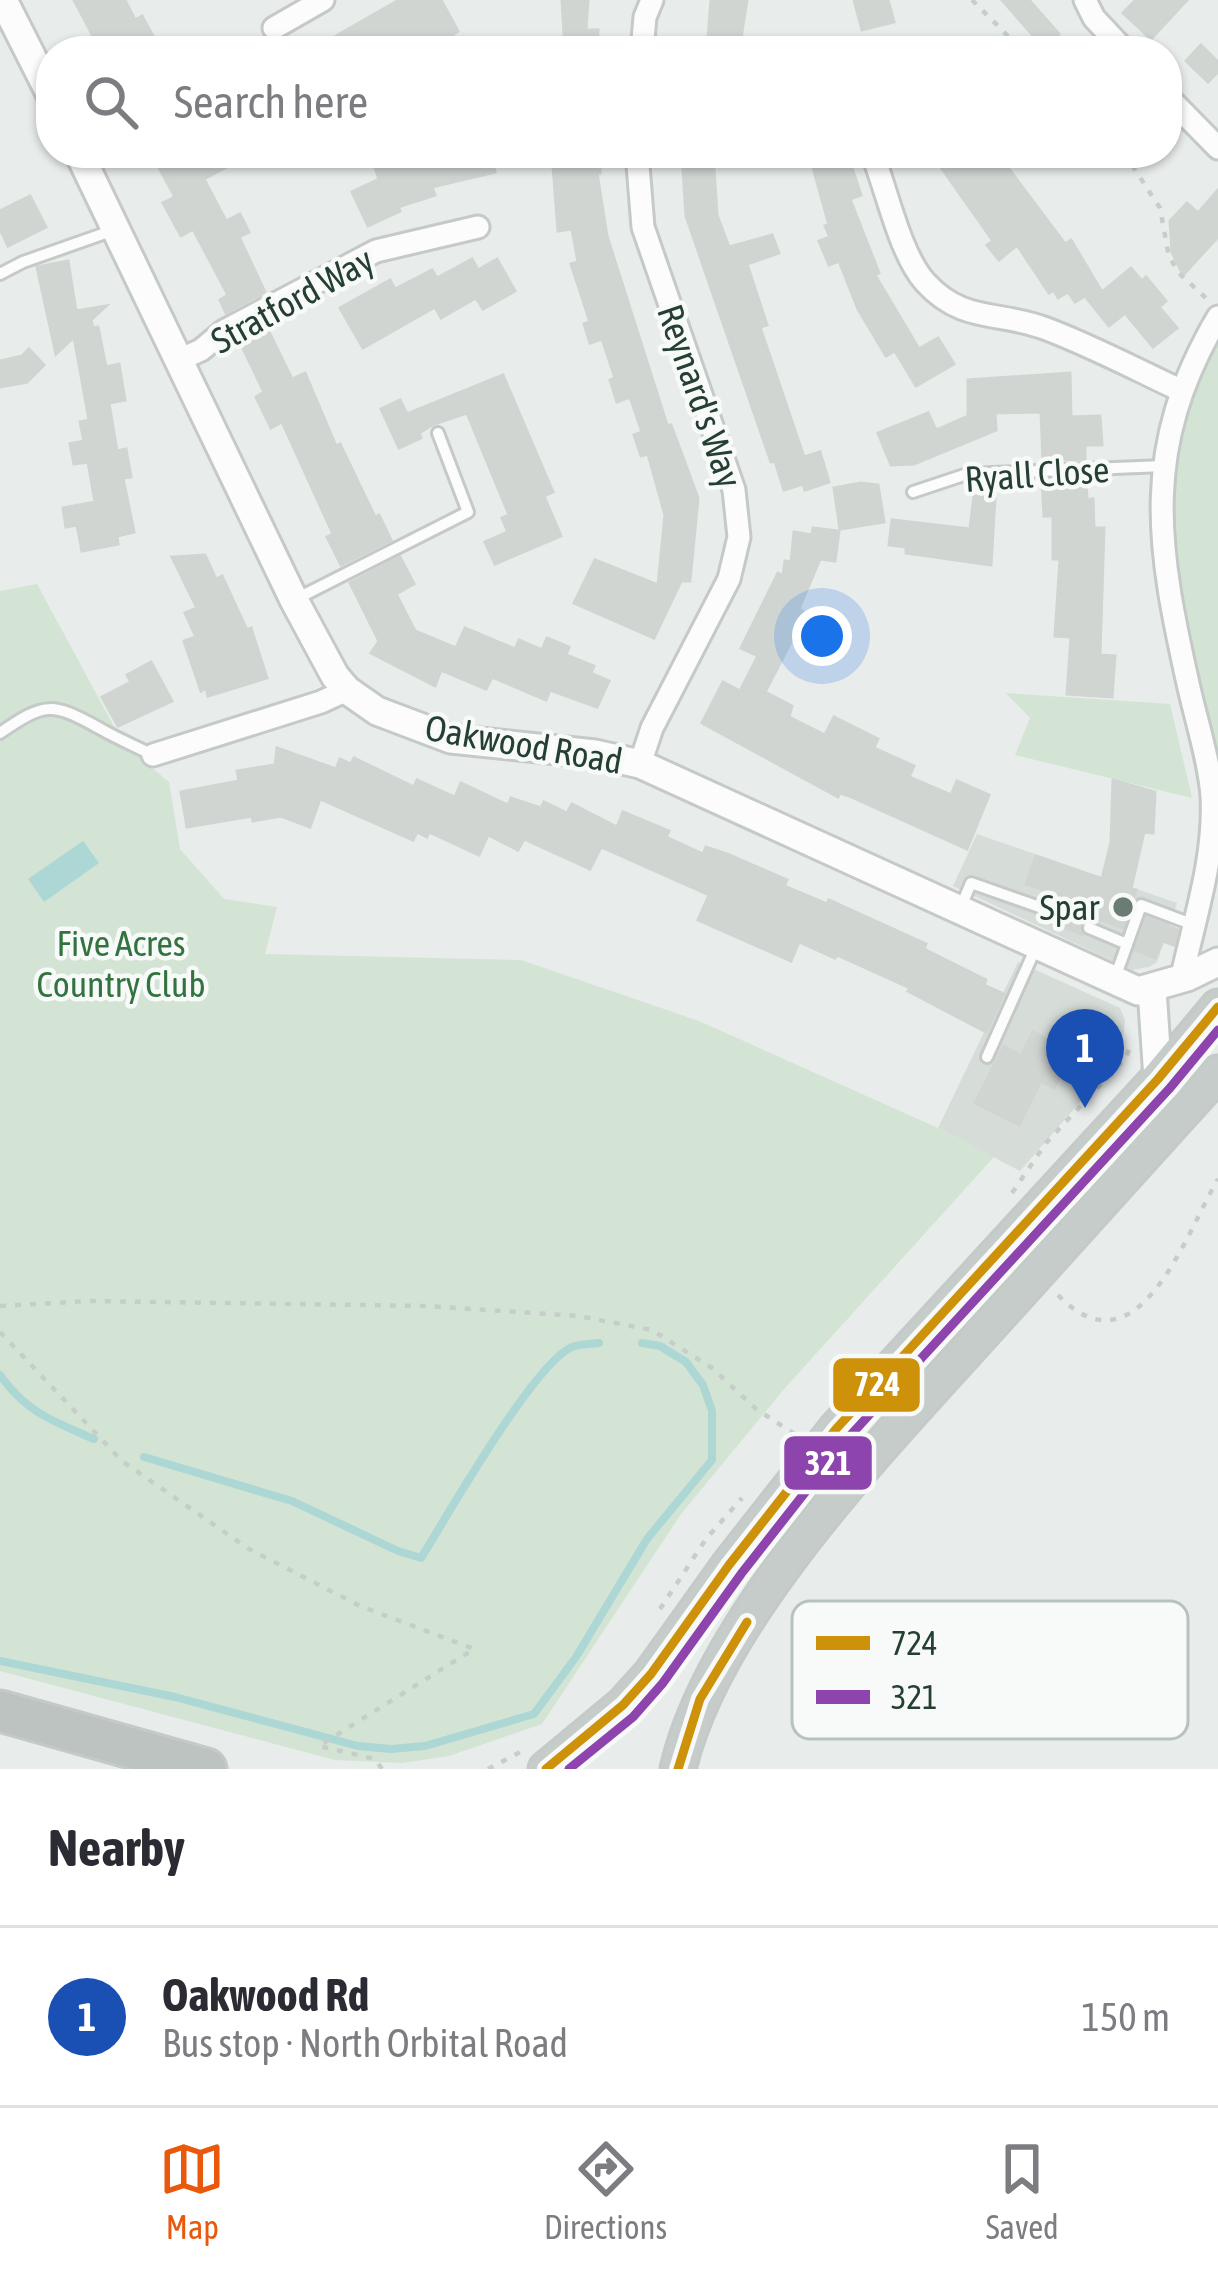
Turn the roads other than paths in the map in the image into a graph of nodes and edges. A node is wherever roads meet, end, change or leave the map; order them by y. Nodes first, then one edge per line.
1 (3, 0) edge
2 (323, 0) edge
3 (652, 0) edge
4 (1085, 0) edge
5 (274, 28) dead end
6 (643, 36) edge
7 (1111, 36) edge
8 (36, 65) edge
9 (1182, 111) edge
10 (1218, 148) edge
11 (86, 168) edge
12 (638, 168) edge
13 (878, 168) edge
14 (478, 227) dead end
15 (116, 230) junction
16 (0, 274) edge
17 (1218, 313) edge
18 (177, 361) junction
19 (1180, 390) junction
20 (438, 433) dead end
21 (1164, 466) junction
22 (913, 492) dead end
23 (294, 600) junction
24 (347, 690) junction
25 (0, 733) edge
26 (153, 754) joint
27 (640, 764) junction
28 (960, 909) junction
29 (1048, 910) dead end
30 (1194, 926) junction
31 (1089, 928) dead end
32 (1036, 944) junction
33 (1127, 944) junction
34 (1218, 962) edge
35 (1187, 977) junction
36 (1114, 981) junction
37 (1152, 989) junction
38 (1218, 1007) edge
39 (987, 1057) dead end
40 (1218, 1073) edge
41 (1158, 1079) junction
42 (0, 1711) edge
43 (206, 1769) edge
44 (546, 1769) edge
45 (678, 1769) edge

1 - 8 street
2 - 5 street
3 - 6 street
4 - 7 street
9 - 10 street
11 - 15 street, Oakwood Road
12 - 27 street, Reynard's Way
13 - 19 street
14 - 18 street, Stratford Way
15 - 16 lane
15 - 18 street, Oakwood Road
17 - 19 street
18 - 23 street, Oakwood Road
19 - 21 street
20 - 23 lane
21 - 22 lane, Ryall Close
21 - 30 street
23 - 24 street, Oakwood Road
24 - 26 street
24 - 27 street, Oakwood Road
25 - 26 lane
27 - 28 street, Oakwood Road
28 - 29 lane
28 - 32 street, Oakwood Road
30 - 33 lane
30 - 35 street
31 - 33 lane
32 - 36 street, Oakwood Road
32 - 39 lane
33 - 36 lane
34 - 35 street
35 - 37 street
36 - 37 street, Oakwood Road
37 - 41 street
38 - 41 highway
40 - 45 highway
41 - 44 highway
42 - 43 highway

